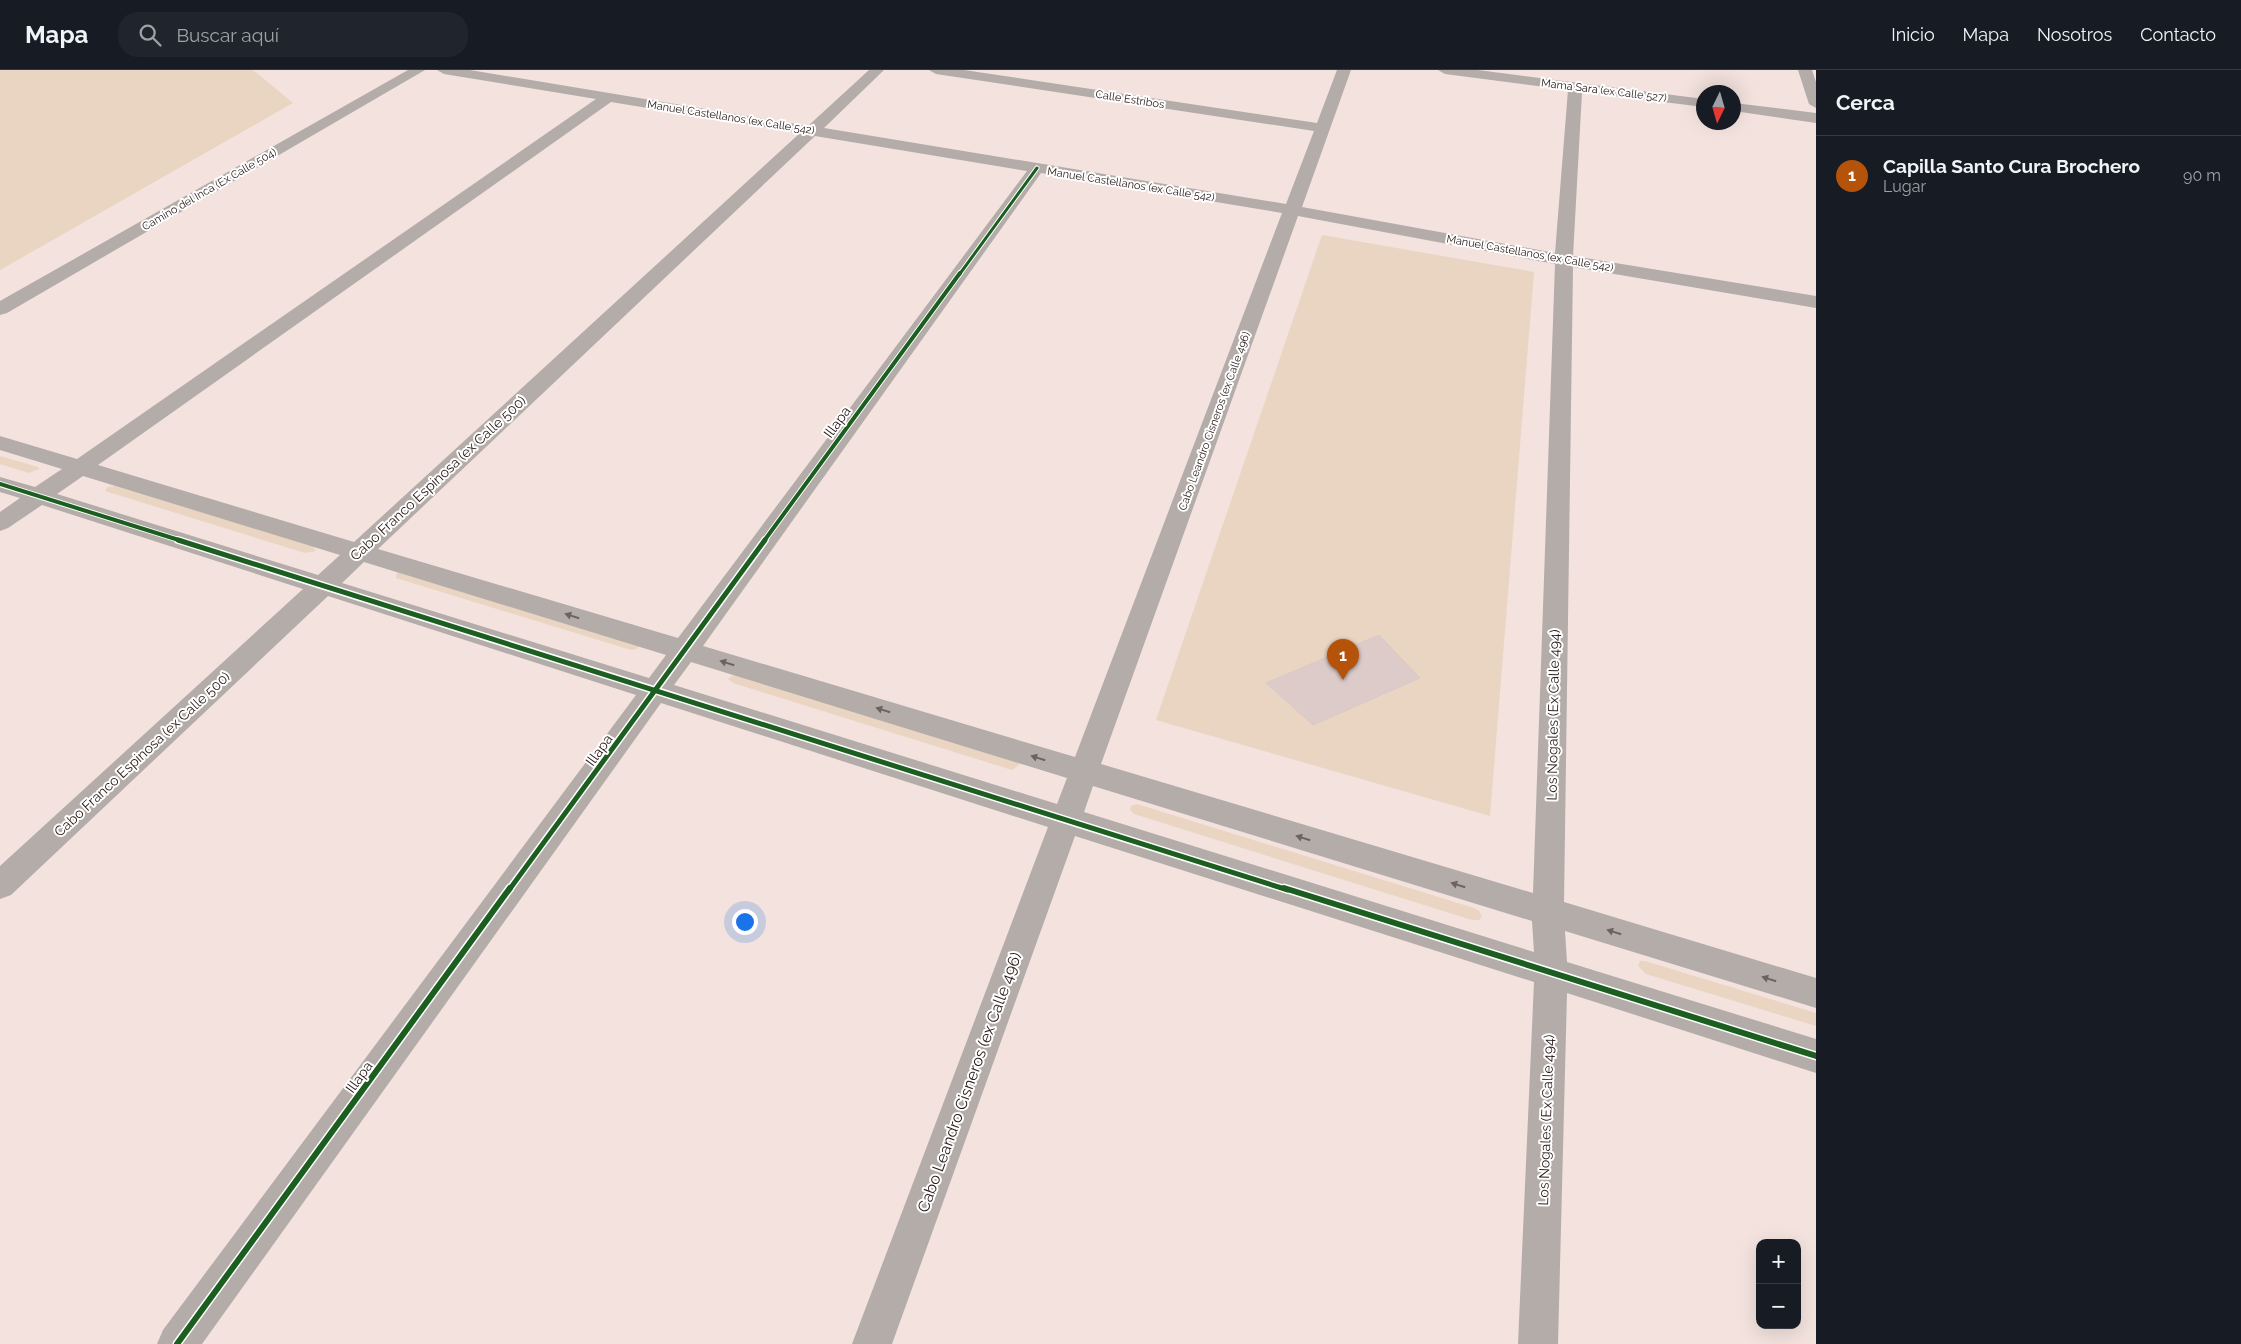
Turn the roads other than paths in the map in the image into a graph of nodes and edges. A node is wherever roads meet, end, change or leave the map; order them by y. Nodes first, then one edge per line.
1 (418, 70) edge
2 (444, 70) edge
3 (877, 70) edge
4 (936, 70) edge
5 (1344, 70) edge
6 (1445, 70) edge
7 (1805, 70) edge
8 (1575, 86) junction
9 (609, 97) junction
10 (1696, 103) edge
11 (1816, 104) edge
12 (1741, 109) edge
13 (1816, 118) edge
14 (1323, 128) junction
15 (811, 130) junction
16 (1038, 168) junction
17 (1292, 210) junction
18 (1564, 260) junction
19 (1816, 302) edge
20 (0, 309) edge
21 (0, 442) edge
22 (81, 467) junction
23 (0, 484) edge
24 (38, 496) junction
25 (0, 523) edge
26 (359, 551) junction
27 (323, 585) junction
28 (684, 650) junction
29 (656, 691) junction
30 (1085, 772) junction
31 (1066, 820) junction
32 (0, 886) edge
33 (1548, 912) junction
34 (1551, 972) junction
35 (1816, 993) edge
36 (1816, 1056) edge
37 (177, 1344) edge
38 (872, 1344) edge
39 (1538, 1344) edge

1 - 20 street, Camino del Inca (Ex Calle 504)
2 - 9 street, Manuel Castellanos (ex Calle 542)
3 - 15 street, Cabo Franco Espinosa (ex Calle 500)
4 - 14 street, Calle Estribos
5 - 14 street, Cabo Leandro Cisneros (ex Calle 496)
6 - 8 street, Mama Sara (ex Calle 527)
7 - 11 street
8 - 10 street, Mama Sara (ex Calle 527)
8 - 18 street, Los Nogales (Ex Calle 494)
9 - 15 street, Manuel Castellanos (ex Calle 542)
9 - 22 street
12 - 13 street
14 - 17 street, Cabo Leandro Cisneros (ex Calle 496)
15 - 16 street, Manuel Castellanos (ex Calle 542)
15 - 26 street, Cabo Franco Espinosa (ex Calle 500)
16 - 17 street, Manuel Castellanos (ex Calle 542)
16 - 28 street, Illapa
17 - 18 street, Manuel Castellanos (ex Calle 542)
17 - 30 street, Cabo Leandro Cisneros (ex Calle 496)
18 - 19 street, Manuel Castellanos (ex Calle 542)
18 - 33 street, Los Nogales (Ex Calle 494)
21 - 22 street
22 - 24 street
22 - 26 street
23 - 24 street
24 - 25 street
24 - 27 street
26 - 27 street, Cabo Franco Espinosa (ex Calle 500)
28 -> 26 street
27 - 29 street
27 - 32 street, Cabo Franco Espinosa (ex Calle 500)
28 - 29 street, Illapa
30 -> 28 street
29 - 31 street
29 - 37 street, Illapa
30 - 31 street, Cabo Leandro Cisneros (ex Calle 496)
33 -> 30 street
31 - 34 street
31 - 38 street, Cabo Leandro Cisneros (ex Calle 496)
33 - 34 street, Los Nogales (Ex Calle 494)
35 -> 33 street
34 - 36 street
34 - 39 street, Los Nogales (Ex Calle 494)

